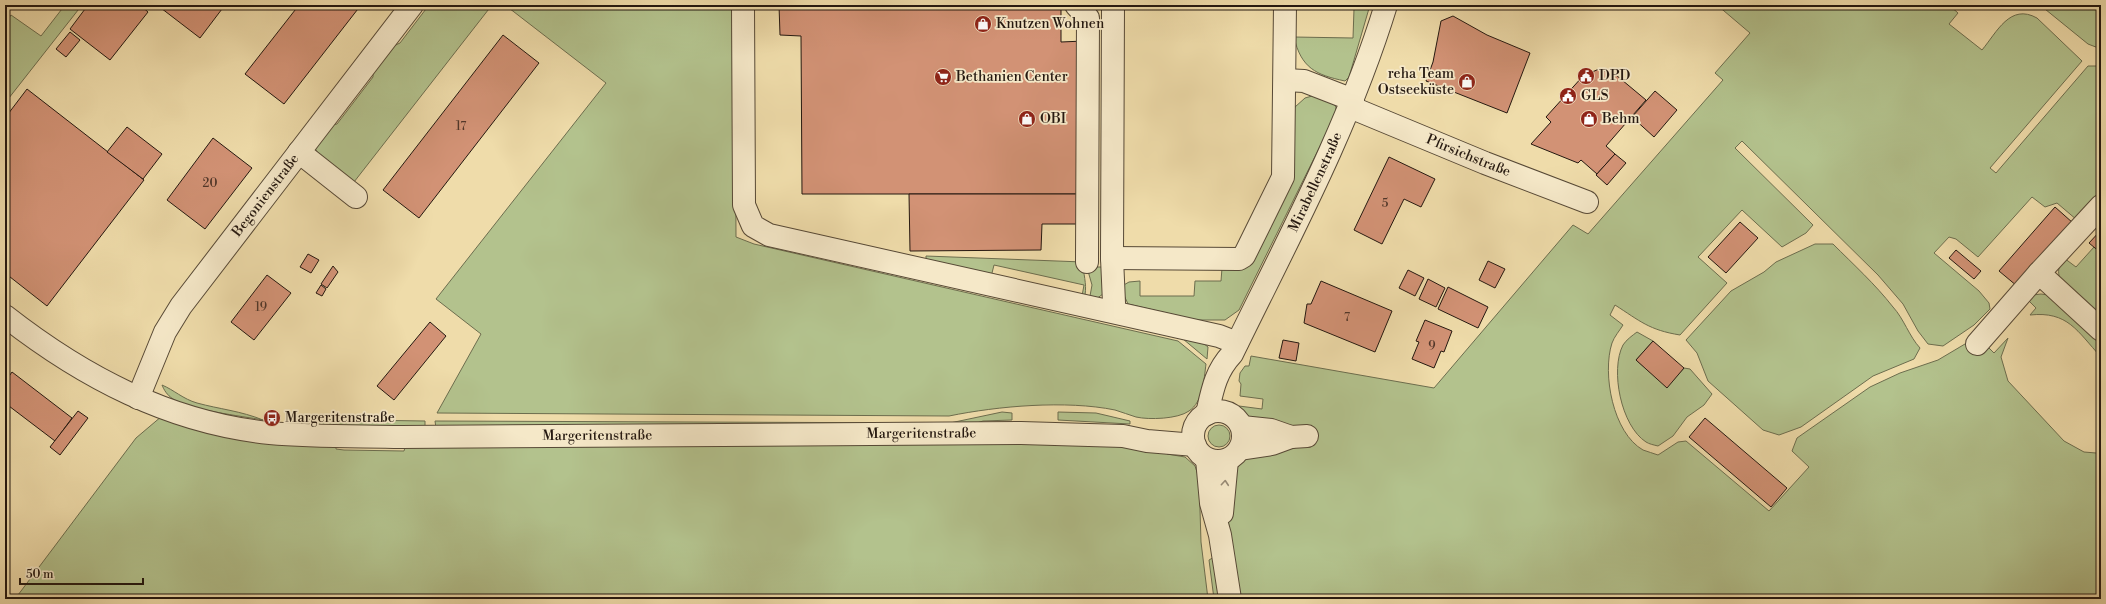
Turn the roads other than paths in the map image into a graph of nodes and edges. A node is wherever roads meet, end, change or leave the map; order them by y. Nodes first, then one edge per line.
1 (412, 5) edge
2 (743, 5) edge
3 (1078, 5) edge
4 (1106, 5) edge
5 (1113, 5) edge
6 (1285, 5) edge
7 (1386, 5) edge
8 (1285, 80) junction
9 (1113, 100) junction
10 (1351, 104) junction
11 (1086, 109) junction
12 (299, 152) junction
13 (356, 197) dead end
14 (1587, 202) dead end
15 (2101, 206) edge
16 (1087, 215) junction
17 (1112, 215) junction
18 (1112, 258) junction
19 (1087, 262) dead end
20 (2039, 273) junction
21 (1112, 311) junction
22 (5, 316) edge
23 (2101, 330) edge
24 (1977, 344) dead end
25 (1234, 349) junction
26 (138, 398) junction
27 (1299, 436) dead end
28 (1218, 437) junction
29 (1230, 599) edge

1 - 12 street, Begonienstraße
2 - 21 street
3 - 11 street
4 - 5 street
5 - 9 street
6 - 8 street
7 - 10 street, Mirabellenstraße
8 - 10 street, Pfirsichstraße
8 - 18 street
9 - 11 street
9 - 17 street
10 - 14 street, Pfirsichstraße
10 - 25 street, Mirabellenstraße
11 - 16 street
12 - 13 street
12 - 26 street, Begonienstraße
15 - 20 street
16 - 17 street
16 - 19 street
17 - 18 street
18 - 21 street
20 - 23 street
20 - 24 street
21 - 25 street
22 - 26 street, Margeritenstraße
25 - 28 street, Mirabellenstraße
26 - 28 street, Margeritenstraße
27 - 28 street, Margeritenstraße
28 - 29 street, Mirabellenstraße

